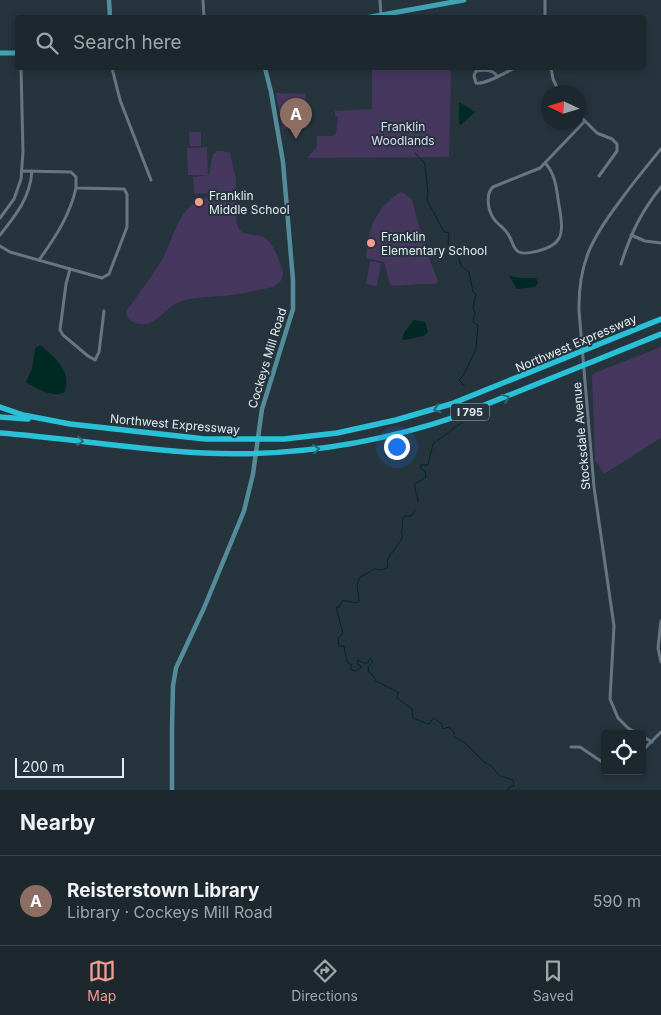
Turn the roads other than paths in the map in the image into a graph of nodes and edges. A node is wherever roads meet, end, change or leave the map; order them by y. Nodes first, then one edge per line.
1 (110, 0) edge
2 (203, 0) edge
3 (380, 0) edge
4 (464, 0) edge
5 (545, 0) edge
6 (110, 15) edge
7 (204, 15) edge
8 (382, 15) joint
9 (545, 15) edge
10 (0, 53) edge
11 (15, 53) edge
12 (21, 70) edge
13 (112, 70) edge
14 (265, 70) edge
15 (510, 70) edge
16 (552, 70) edge
17 (497, 76) junction
18 (556, 85) edge
19 (586, 122) edge
20 (577, 130) edge
21 (661, 149) edge
22 (546, 164) junction
23 (22, 171) junction
24 (32, 171) junction
25 (599, 176) dead end
26 (151, 180) dead end
27 (661, 187) edge
28 (76, 188) junction
29 (0, 218) edge
30 (0, 235) edge
31 (631, 236) junction
32 (661, 243) edge
33 (0, 246) edge
34 (39, 260) junction
35 (621, 264) dead end
36 (70, 269) junction
37 (104, 311) dead end
38 (661, 319) edge
39 (661, 334) edge
40 (0, 407) edge
41 (0, 417) edge
42 (70, 424) junction
43 (0, 431) edge
44 (661, 621) edge
45 (661, 662) edge
46 (631, 730) edge
47 (661, 732) edge
48 (646, 738) edge
49 (652, 742) junction
50 (571, 747) dead end
51 (646, 747) edge
52 (601, 761) edge
53 (172, 790) edge

1 - 6 street
2 - 7 street
3 - 8 street
4 - 8 main road
5 - 9 street
10 - 11 main road
12 - 23 street
13 - 26 street
14 - 53 street, Cockeys Mill Road
15 - 17 street
16 - 18 street
17 - 17 street
19 - 25 street
20 - 22 street
21 - 46 street, Stocksdale Avenue
22 - 22 street
23 - 24 street
23 - 29 street
24 - 28 street
24 - 30 street
27 - 31 street
28 - 34 street
28 - 36 street
31 - 32 street
31 - 35 street
33 - 34 street
34 - 36 street
36 - 37 street
38 -> 42 highway, Northwest Expressway / I 795
43 -> 39 highway, Northwest Expressway / I 795
40 - 42 highway, Northwest Expressway / I 795
41 - 42 highway
44 - 45 street
47 - 49 street
48 - 49 street
49 - 51 street
50 - 52 street

